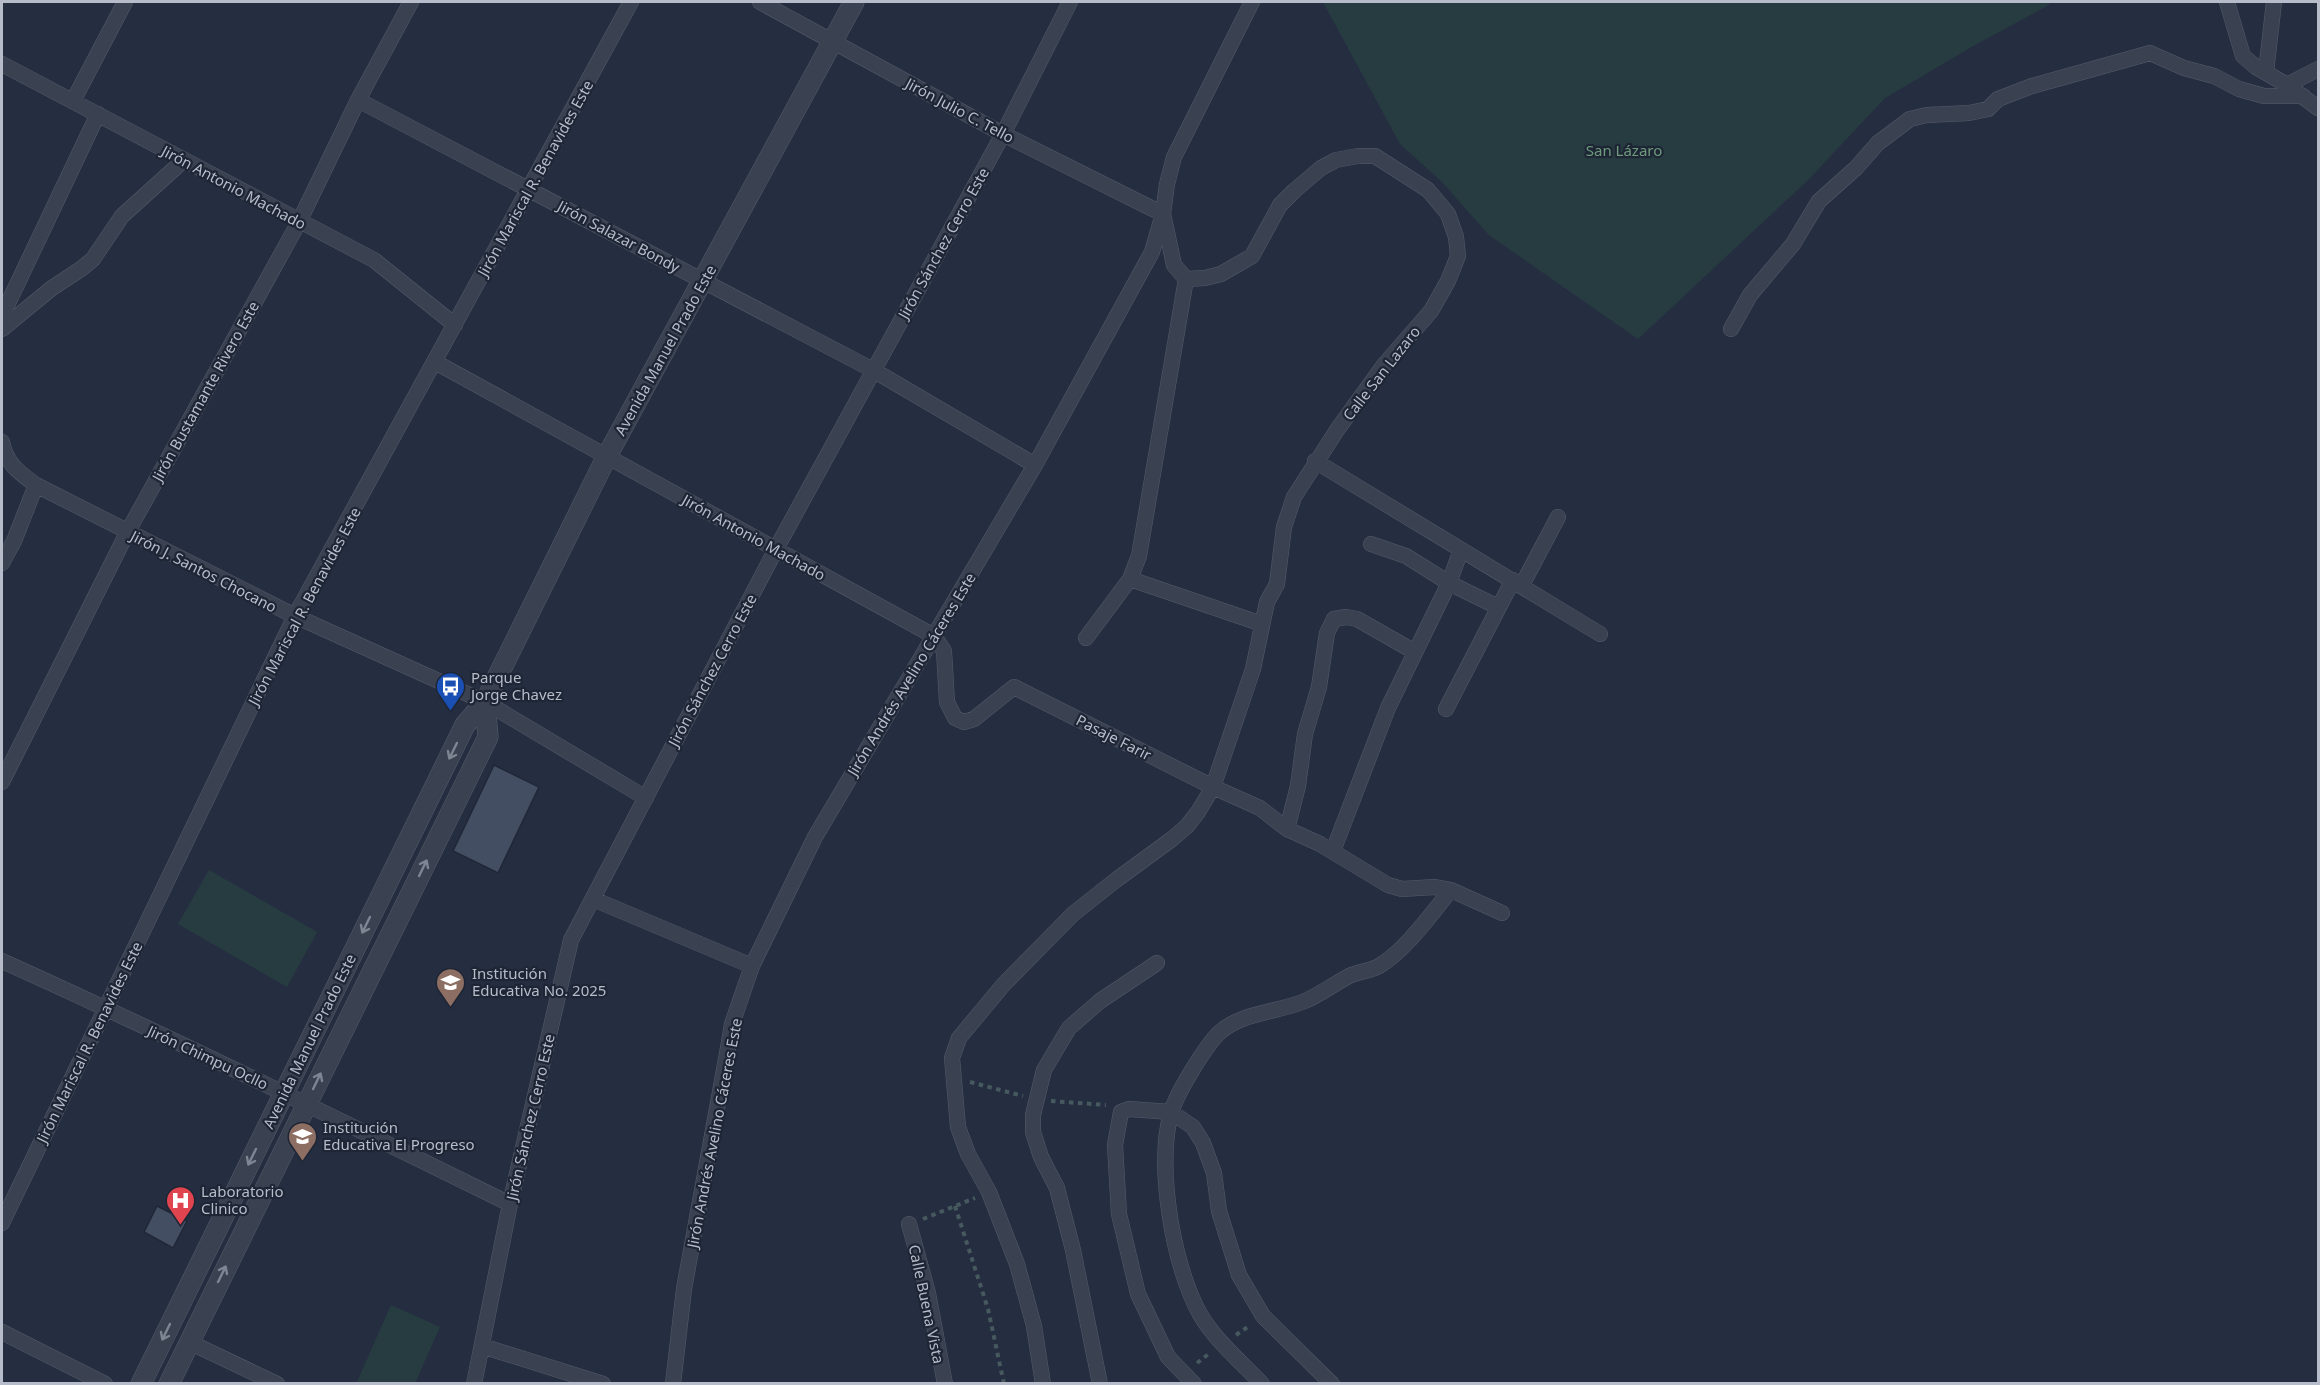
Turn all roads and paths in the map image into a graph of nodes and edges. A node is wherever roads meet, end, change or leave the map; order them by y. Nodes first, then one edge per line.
1 (126, 2) edge
2 (411, 2) edge
3 (631, 2) edge
4 (760, 2) edge
5 (854, 2) edge
6 (1070, 2) edge
7 (1251, 2) edge
8 (2227, 2) edge
9 (2274, 2) edge
10 (834, 41) junction
11 (2, 64) edge
12 (2319, 69) edge
13 (2266, 72) junction
14 (2287, 85) junction
15 (2302, 96) junction
16 (358, 100) junction
17 (73, 101) junction
18 (2319, 108) edge
19 (98, 114) junction
20 (1003, 134) junction
21 (184, 160) junction
22 (530, 189) junction
23 (1163, 214) junction
24 (299, 222) junction
25 (704, 279) junction
26 (1186, 279) junction
27 (2, 316) edge
28 (455, 325) junction
29 (1731, 328) dead end
30 (2, 329) edge
31 (435, 362) junction
32 (873, 370) junction
33 (2, 442) edge
34 (607, 456) junction
35 (1315, 461) junction
36 (1035, 465) junction
37 (36, 485) junction
38 (1558, 517) dead end
39 (127, 533) junction
40 (1371, 544) dead end
41 (776, 549) junction
42 (1461, 550) junction
43 (2, 563) edge
44 (1130, 579) junction
45 (1449, 583) junction
46 (1518, 583) junction
47 (1498, 607) junction
48 (295, 616) junction
49 (1262, 624) junction
50 (1600, 634) dead end
51 (934, 636) junction
52 (1086, 638) dead end
53 (1415, 652) junction
54 (485, 702) junction
55 (1446, 709) dead end
56 (2, 782) edge
57 (1213, 787) junction
58 (646, 798) junction
59 (1287, 830) junction
60 (1333, 851) junction
61 (1451, 890) junction
62 (593, 899) junction
63 (1502, 912) dead end
64 (2, 961) edge
65 (1157, 963) dead end
66 (752, 966) junction
67 (105, 1007) junction
68 (284, 1093) junction
69 (306, 1104) junction
70 (1171, 1112) junction
71 (989, 1192) junction
72 (510, 1204) junction
73 (955, 1206) junction
74 (2, 1223) edge
75 (909, 1224) joint
76 (2, 1332) edge
77 (189, 1342) junction
78 (482, 1346) junction
79 (676, 1380) edge
80 (105, 1383) edge
81 (141, 1383) edge
82 (169, 1383) edge
83 (277, 1383) edge
84 (474, 1383) edge
85 (603, 1383) edge
86 (945, 1383) edge
87 (1004, 1383) edge
88 (1043, 1383) edge
89 (1100, 1383) edge
90 (1194, 1383) edge
91 (1262, 1383) edge
92 (1332, 1383) edge

1 - 17 street
2 - 16 street, Jirón Bustamante Rivero Este
3 - 22 street, Jirón Mariscal R. Benavides Este
4 - 10 street, Jirón Julio C. Tello
5 - 10 street, Avenida Manuel Prado Este
6 - 20 street, Jirón Sánchez Cerro Este
7 - 23 street, Jirón Andrés Avelino Cáceres Este
8 - 13 street
9 - 13 street
10 - 20 street, Jirón Julio C. Tello
10 - 25 street, Avenida Manuel Prado Este
11 - 17 street, Jirón Antonio Machado
12 - 14 street
13 - 14 street
14 - 15 street
15 - 18 street
15 - 29 street
16 - 22 street, Jirón Salazar Bondy
16 - 24 street, Jirón Bustamante Rivero Este
17 - 19 street, Jirón Antonio Machado
19 - 21 street, Jirón Antonio Machado
19 - 27 street
20 - 23 street, Jirón Julio C. Tello
20 - 32 street, Jirón Sánchez Cerro Este
21 - 24 street, Jirón Antonio Machado
21 - 30 street
22 - 25 street, Jirón Salazar Bondy
22 - 28 street, Jirón Mariscal R. Benavides Este
23 - 26 street
23 - 36 street, Jirón Andrés Avelino Cáceres Este
24 - 28 street, Jirón Antonio Machado
24 - 39 street, Jirón Bustamante Rivero Este
25 - 32 street, Jirón Salazar Bondy
25 - 34 street, Avenida Manuel Prado Este
26 - 35 street, Calle San Lazaro
26 - 44 street
28 - 31 street, Jirón Mariscal R. Benavides Este
31 - 34 street, Jirón Antonio Machado
31 - 48 street, Jirón Mariscal R. Benavides Este
32 - 36 street, Jirón Salazar Bondy
32 - 41 street, Jirón Sánchez Cerro Este
33 - 37 street, Jirón J. Santos Chocano
34 - 41 street, Jirón Antonio Machado
34 - 54 street, Avenida Manuel Prado Este
35 - 42 street
35 - 49 street, Calle San Lazaro
36 - 51 street, Jirón Andrés Avelino Cáceres Este
37 - 39 street, Jirón J. Santos Chocano
37 - 43 street
38 - 46 street
39 - 48 street, Jirón J. Santos Chocano
39 - 56 street, Jirón Bustamante Rivero Este
40 - 45 street
41 - 51 street, Jirón Antonio Machado
41 - 58 street, Jirón Sánchez Cerro Este
42 - 45 street
42 - 46 street
44 - 49 street
44 - 52 street
45 - 47 street
45 - 53 street
46 - 47 street
46 - 50 street
47 - 55 street
48 - 54 street, Jirón J. Santos Chocano
48 - 67 street, Jirón Mariscal R. Benavides Este
49 - 57 street, Calle San Lazaro
51 - 57 street, Pasaje Farir
51 - 66 street, Jirón Andrés Avelino Cáceres Este
53 - 59 street
53 - 60 street
54 - 58 street, Jirón J. Santos Chocano
54 -> 68 street, Avenida Manuel Prado Este
69 -> 54 street, Avenida Manuel Prado Este
57 - 59 street, Pasaje Farir
57 - 71 street, Calle San Lazaro
58 - 62 street, Jirón Sánchez Cerro Este
59 - 60 street, Pasaje Farir
60 - 61 street, Pasaje Farir
61 - 63 street, Pasaje Farir
61 - 70 street
62 - 66 street
62 - 72 street, Jirón Sánchez Cerro Este
64 - 67 street, Jirón Chimpu Ocllo
65 - 89 street
66 - 79 street, Jirón Andrés Avelino Cáceres Este
67 - 68 street, Jirón Chimpu Ocllo
67 - 74 street, Jirón Mariscal R. Benavides Este
68 - 69 street, Jirón Chimpu Ocllo
68 -> 81 street, Avenida Manuel Prado Este
69 - 72 street, Jirón Chimpu Ocllo
77 -> 69 street, Avenida Manuel Prado Este
70 - 90 street
70 - 91 street
70 - 92 street
71 - 73 path
71 - 88 street, Calle San Lazaro
72 - 78 street, Jirón Sánchez Cerro Este
73 - 75 path
73 - 87 path
75 - 86 street, Calle Buena Vista
76 - 80 street
77 - 82 street, Avenida Manuel Prado Este
77 - 83 street
78 - 84 street, Jirón Sánchez Cerro Este
78 - 85 street

